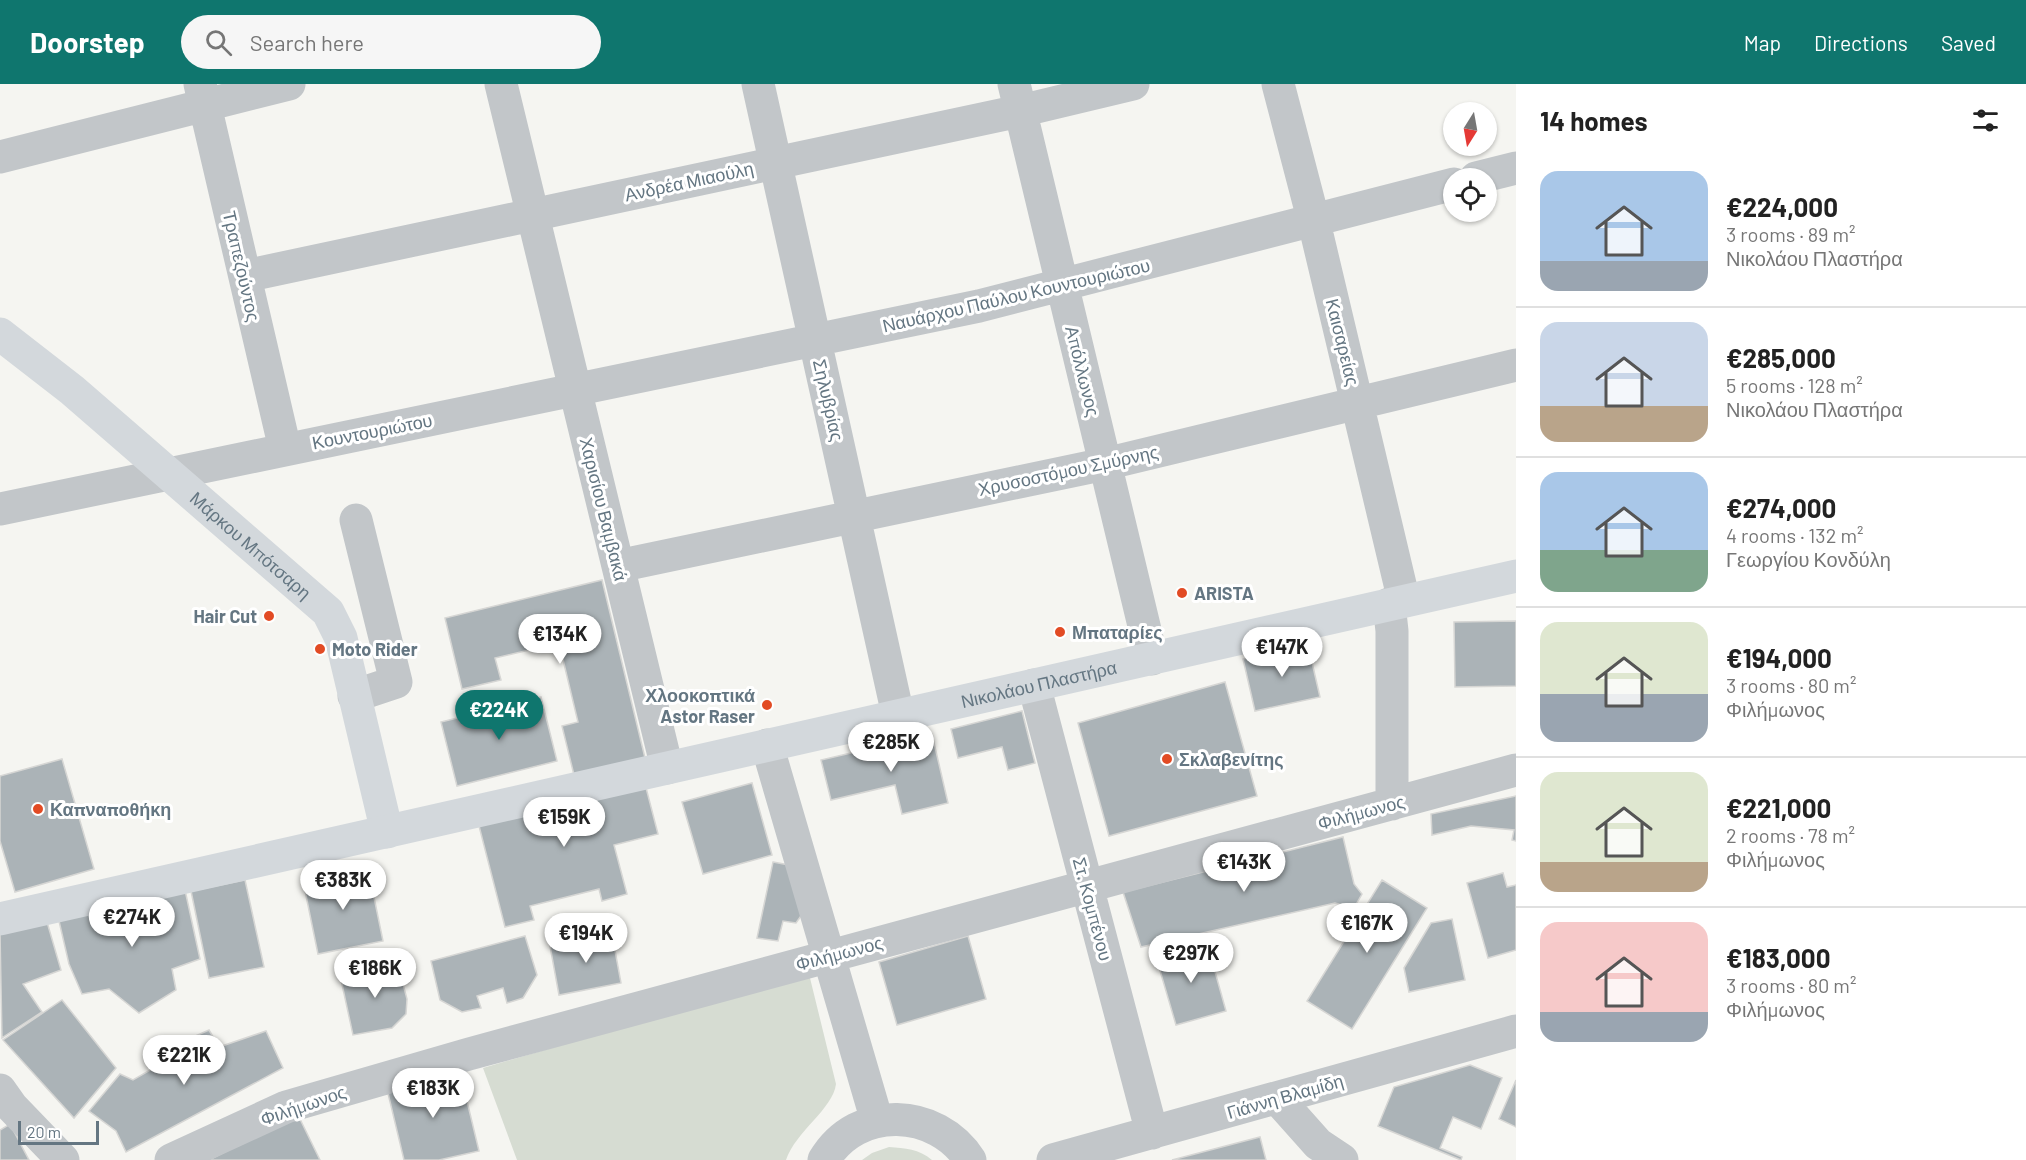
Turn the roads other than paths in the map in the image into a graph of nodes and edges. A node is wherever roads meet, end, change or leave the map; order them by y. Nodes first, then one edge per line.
1 (289, 84) edge
2 (501, 84) edge
3 (758, 84) edge
4 (1133, 84) edge
5 (1278, 84) edge
6 (202, 94) edge
7 (1017, 97) edge
8 (0, 157) edge
9 (776, 163) junction
10 (1516, 168) edge
11 (1497, 173) edge
12 (1443, 187) edge
13 (533, 215) junction
14 (1314, 222) junction
15 (245, 276) junction
16 (1062, 285) junction
17 (0, 334) edge
18 (816, 341) junction
19 (1516, 365) edge
20 (576, 391) junction
21 (1358, 405) junction
22 (285, 449) junction
23 (1105, 464) junction
24 (170, 474) junction
25 (0, 509) edge
26 (854, 516) junction
27 (356, 520) dead end
28 (618, 566) junction
29 (1516, 576) edge
30 (1470, 586) junction
31 (1516, 598) edge
32 (1396, 603) junction
33 (1152, 658) junction
34 (1034, 685) junction
35 (354, 696) junction
36 (898, 715) junction
37 (767, 745) junction
38 (667, 768) junction
39 (1516, 770) edge
40 (1392, 804) junction
41 (387, 832) junction
42 (1087, 885) junction
43 (0, 919) edge
44 (829, 955) junction
45 (1516, 1031) edge
46 (0, 1090) edge
47 (1277, 1098) junction
48 (877, 1121) junction
49 (1152, 1133) junction
50 (63, 1160) edge
51 (171, 1160) edge
52 (824, 1160) edge
53 (970, 1160) edge
54 (1053, 1160) edge
55 (1342, 1160) edge

1 - 6 street
2 - 13 street, Χαρισίου Βαμβακά
3 - 9 street, Σηλυβρίας
4 - 7 street, Ανδρέα Μιαούλη
5 - 14 street, Καισαρείας
6 - 8 street
6 - 15 street, Τραπεζούντος
7 - 9 street, Ανδρέα Μιαούλη
7 - 16 street, Απόλλωνος
9 - 13 street, Ανδρέα Μιαούλη
9 - 18 street, Σηλυβρίας
10 - 11 street
12 - 14 street, Ναυάρχου Παύλου Κουντουριώτου
13 - 15 street, Ανδρέα Μιαούλη
13 - 20 street, Χαρισίου Βαμβακά
14 - 16 street, Ναυάρχου Παύλου Κουντουριώτου
14 - 21 street, Καισαρείας
15 - 22 street, Τραπεζούντος
16 - 18 street, Ναυάρχου Παύλου Κουντουριώτου
16 - 23 street, Απόλλωνος
17 - 24 main road, Μάρκου Μπότσαρη
18 - 20 street, Ναυάρχου Παύλου Κουντουριώτου
18 - 26 street, Σηλυβρίας
19 - 21 street, Χρυσοστόμου Σμύρνης
20 - 22 street, Κουντουριώτου
20 - 28 street, Χαρισίου Βαμβακά
21 - 23 street, Χρυσοστόμου Σμύρνης
21 - 32 street, Καισαρείας
22 - 24 street, Κουντουριώτου
23 - 26 street, Χρυσοστόμου Σμύρνης
23 - 33 street, Απόλλωνος
24 - 25 street, Κουντουριώτου
24 - 35 main road, Μάρκου Μπότσαρη
26 - 28 street, Χρυσοστόμου Σμύρνης
26 - 36 street, Σηλυβρίας
27 - 35 street
28 - 38 street, Χαρισίου Βαμβακά
29 - 30 main road, Νικολάου Πλαστήρα
30 - 31 main road
30 - 32 main road, Νικολάου Πλαστήρα
32 - 33 main road, Νικολάου Πλαστήρα
32 - 40 street, Καισαρείας
33 - 34 main road, Νικολάου Πλαστήρα
34 - 36 main road, Νικολάου Πλαστήρα
34 - 42 street, Στ. Κομπένου
35 - 41 main road, Μάρκου Μπότσαρη
36 - 37 main road, Νικολάου Πλαστήρα
37 - 38 main road, Νικολάου Πλαστήρα
37 - 44 street
38 - 41 main road, Νικολάου Πλαστήρα
39 - 40 street, Φιλήμωνος
40 - 42 street, Φιλήμωνος
41 - 43 main road, Νικολάου Πλαστήρα
42 - 44 street, Φιλήμωνος
42 - 49 street, Στ. Κομπένου
44 - 48 street
44 - 51 street, Φιλήμωνος
45 - 47 street, Γιάννη Βλαμίδη
46 - 50 street
47 - 49 street, Γιάννη Βλαμίδη
47 - 55 street
48 - 52 street
48 - 53 street
49 - 54 street, Γιάννη Βλαμίδη

